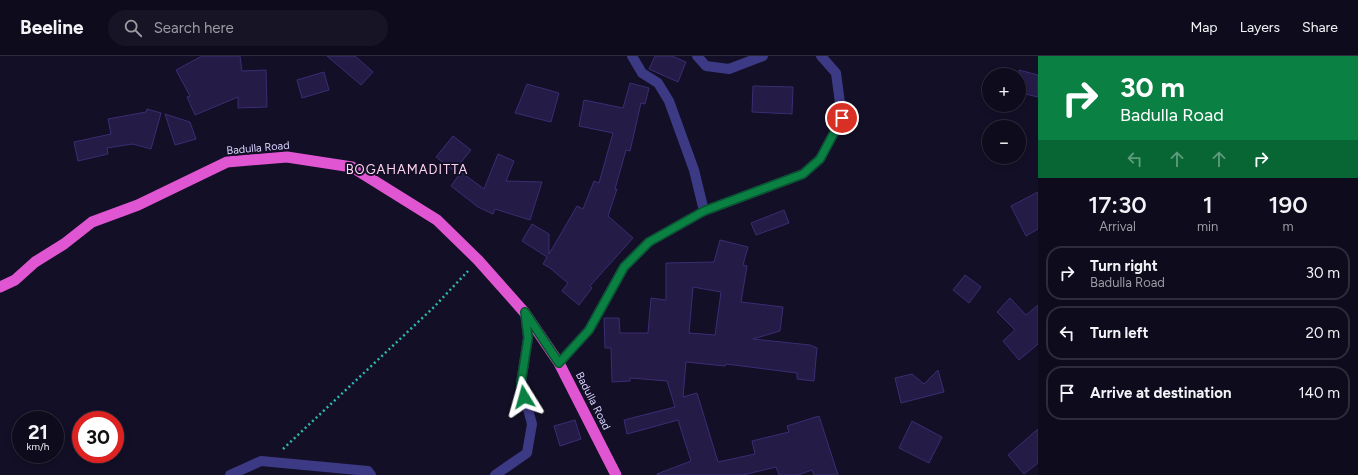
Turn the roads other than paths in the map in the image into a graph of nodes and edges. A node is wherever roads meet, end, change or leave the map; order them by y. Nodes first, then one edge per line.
1 (632, 56) edge
2 (697, 56) edge
3 (763, 56) edge
4 (821, 56) edge
5 (704, 211) junction
6 (0, 287) edge
7 (525, 312) junction
8 (559, 363) junction
9 (230, 475) edge
10 (371, 475) edge
11 (495, 475) edge
12 (616, 475) edge

1 - 5 street
2 - 3 street
4 - 5 street
5 - 8 street
6 - 7 highway, Badulla Road
7 - 8 highway, Badulla Road
7 - 11 street
8 - 12 highway, Badulla Road
9 - 10 street

